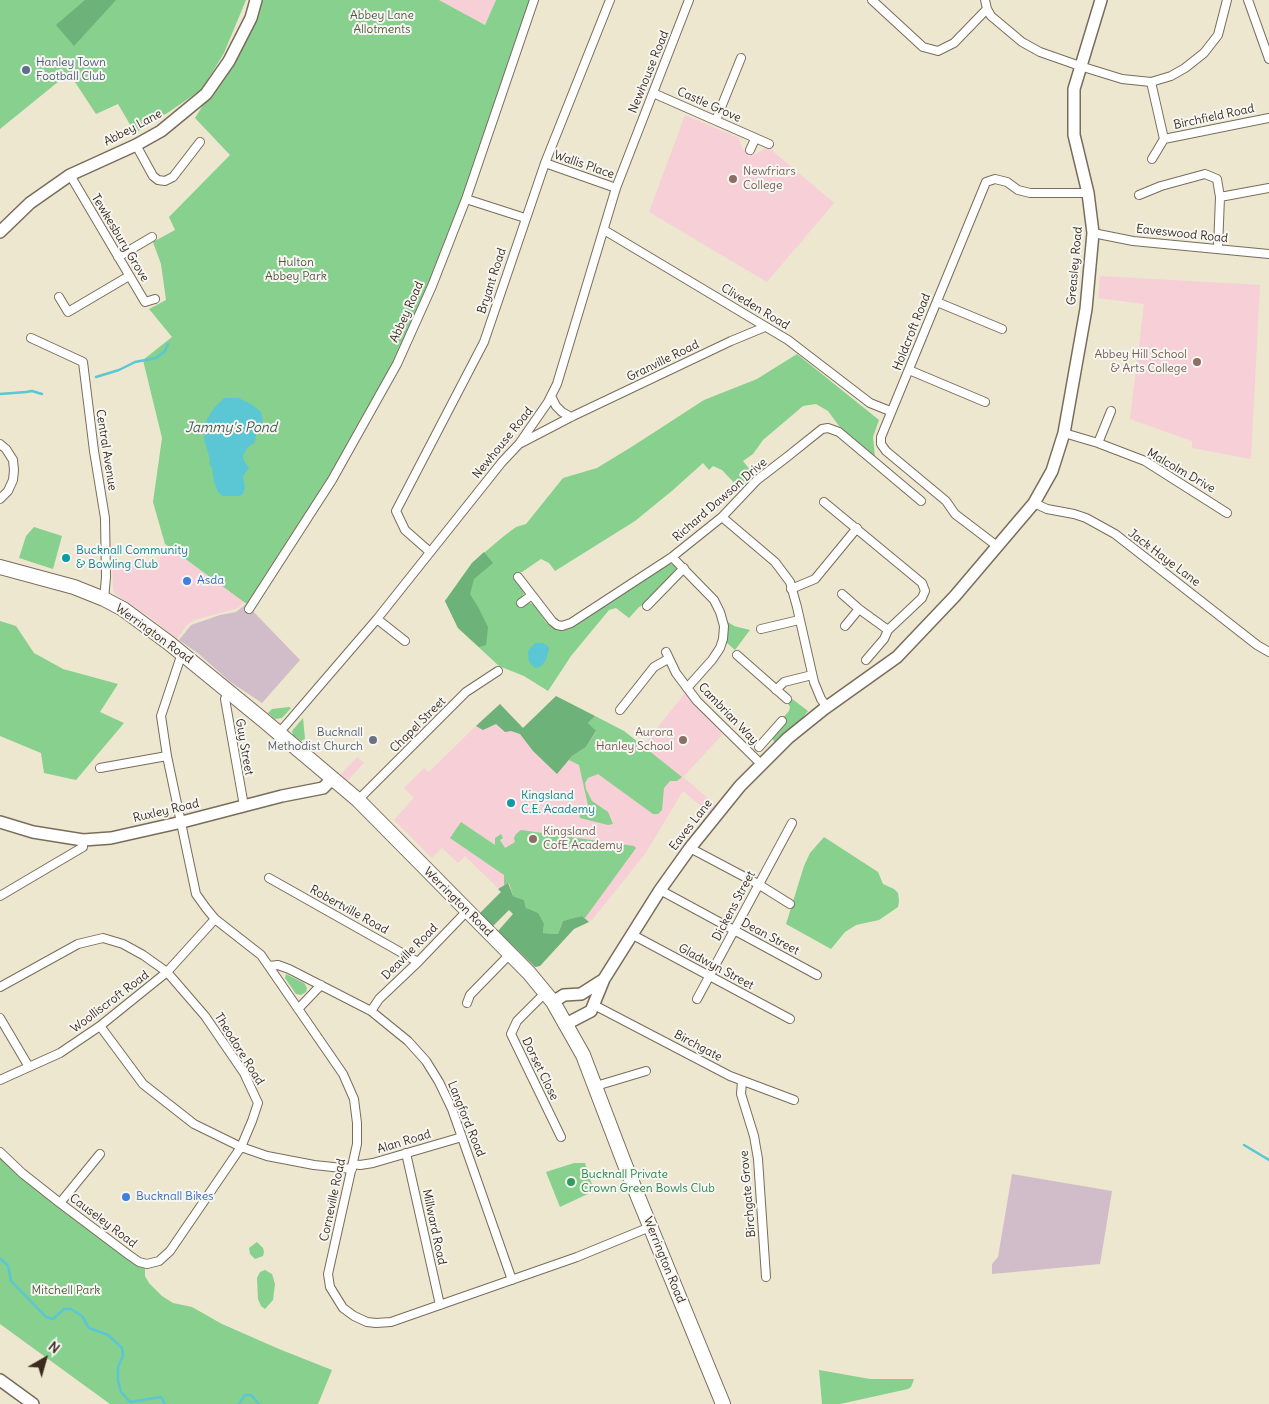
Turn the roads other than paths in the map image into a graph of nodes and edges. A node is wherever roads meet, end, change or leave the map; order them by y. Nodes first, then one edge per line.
1 (256, 0) edge
2 (534, 0) edge
3 (610, 0) edge
4 (690, 0) edge
5 (872, 0) edge
6 (985, 0) edge
7 (1101, 0) edge
8 (1227, 0) edge
9 (1248, 0) edge
10 (987, 9) junction
11 (741, 58) dead end
12 (1269, 59) edge
13 (1080, 66) junction
14 (1150, 82) junction
15 (653, 93) junction
16 (1269, 118) edge
17 (716, 120) junction
18 (755, 139) junction
19 (1164, 139) junction
20 (200, 142) dead end
21 (768, 144) dead end
22 (136, 145) junction
23 (750, 150) dead end
24 (1152, 159) dead end
25 (544, 163) junction
26 (70, 175) junction
27 (616, 188) junction
28 (1269, 188) edge
29 (1088, 193) junction
30 (1140, 195) dead end
31 (1220, 197) junction
32 (466, 199) junction
33 (525, 218) junction
34 (2, 227) edge
35 (604, 230) junction
36 (1094, 233) junction
37 (152, 237) dead end
38 (1218, 248) junction
39 (1269, 254) edge
40 (118, 257) junction
41 (129, 276) junction
42 (59, 297) dead end
43 (155, 300) dead end
44 (937, 302) junction
45 (765, 327) junction
46 (1002, 329) dead end
47 (31, 338) dead end
48 (909, 370) junction
49 (551, 396) junction
50 (985, 402) dead end
51 (1111, 411) dead end
52 (890, 412) junction
53 (571, 417) junction
54 (1064, 433) junction
55 (1098, 442) junction
56 (0, 444) edge
57 (519, 444) junction
58 (0, 499) edge
59 (921, 501) dead end
60 (824, 502) dead end
61 (1034, 503) junction
62 (1227, 513) dead end
63 (722, 516) junction
64 (857, 528) junction
65 (997, 546) junction
66 (430, 552) junction
67 (672, 556) junction
68 (0, 567) edge
69 (684, 568) junction
70 (518, 577) dead end
71 (791, 589) junction
72 (842, 594) dead end
73 (532, 595) junction
74 (104, 599) junction
75 (521, 603) dead end
76 (647, 606) dead end
77 (249, 609) dead end
78 (859, 609) junction
79 (377, 618) junction
80 (799, 620) junction
81 (845, 626) dead end
82 (761, 629) dead end
83 (888, 630) junction
84 (405, 642) dead end
85 (1269, 652) edge
86 (182, 653) junction
87 (737, 655) dead end
88 (866, 660) dead end
89 (746, 662) junction
90 (739, 670) dead end
91 (498, 671) dead end
92 (812, 674) junction
93 (687, 688) junction
94 (776, 690) junction
95 (229, 692) junction
96 (787, 699) dead end
97 (826, 708) junction
98 (620, 710) dead end
99 (782, 722) dead end
100 (279, 733) junction
101 (766, 740) junction
102 (759, 747) dead end
103 (775, 750) junction
104 (167, 756) junction
105 (761, 764) junction
106 (100, 768) dead end
107 (333, 778) junction
108 (358, 800) junction
109 (244, 806) junction
110 (0, 822) edge
111 (182, 822) junction
112 (792, 823) dead end
113 (82, 840) junction
114 (690, 848) junction
115 (269, 878) dead end
116 (758, 884) junction
117 (660, 890) junction
118 (0, 896) edge
119 (790, 904) dead end
120 (466, 911) junction
121 (215, 919) junction
122 (734, 930) junction
123 (631, 934) junction
124 (510, 954) junction
125 (418, 962) junction
126 (269, 966) junction
127 (167, 972) junction
128 (817, 975) dead end
129 (710, 976) junction
130 (604, 979) junction
131 (321, 985) junction
132 (0, 987) edge
133 (549, 997) junction
134 (697, 999) dead end
135 (467, 1003) dead end
136 (594, 1004) junction
137 (298, 1009) junction
138 (371, 1011) junction
139 (0, 1018) edge
140 (790, 1019) dead end
141 (566, 1024) junction
142 (100, 1026) junction
143 (29, 1067) junction
144 (646, 1071) dead end
145 (0, 1080) edge
146 (742, 1081) junction
147 (596, 1086) junction
148 (794, 1100) dead end
149 (462, 1137) junction
150 (561, 1137) dead end
151 (241, 1147) junction
152 (0, 1152) edge
153 (100, 1154) dead end
154 (406, 1154) junction
155 (352, 1166) junction
156 (60, 1203) junction
157 (650, 1226) junction
158 (766, 1277) dead end
159 (512, 1280) junction
160 (440, 1306) junction
161 (0, 1380) edge
162 (33, 1404) edge
163 (723, 1404) edge

1 - 22 street, Abbey Lane
2 - 32 street, Abbey Road
3 - 25 street, Bryant Road
4 - 15 street, Newhouse Road
5 - 10 street
6 - 10 street
7 - 13 street, Greasley Road
8 - 14 street
9 - 12 street
10 - 13 street
11 - 17 street
13 - 14 street
13 - 29 street, Greasley Road
14 - 19 street, Birchfield Road
15 - 17 street, Castle Grove
15 - 27 street, Newhouse Road
16 - 19 street, Birchfield Road
17 - 18 street, Castle Grove
18 - 21 street, Castle Grove
18 - 23 street
19 - 24 street, Birchfield Road
20 - 22 street
22 - 26 street, Abbey Lane
25 - 27 street, Wallis Place
25 - 33 street, Bryant Road
26 - 34 street, Abbey Lane
26 - 40 street, Tewkesbury Grove
27 - 35 street, Newhouse Road
28 - 31 street
29 - 36 street, Greasley Road
29 - 44 street, Holdcroft Road
30 - 31 street
31 - 38 street
32 - 33 street
32 - 77 street, Abbey Road
33 - 66 street, Bryant Road
35 - 45 street, Cliveden Road
35 - 49 street, Newhouse Road
36 - 38 street, Eaveswood Road
36 - 54 street, Greasley Road
37 - 40 street
38 - 39 street, Eaveswood Road
40 - 41 street, Tewkesbury Grove
41 - 42 street
41 - 43 street, Tewkesbury Grove
44 - 46 street
44 - 48 street, Holdcroft Road
45 - 52 street, Cliveden Road
45 - 53 street, Granville Road
47 - 74 street, Central Avenue
48 - 50 street
48 - 52 street, Holdcroft Road
49 - 53 street
49 - 57 street, Newhouse Road
51 - 55 street
52 - 65 street, Holdcroft Road
53 - 57 street, Granville Road
54 - 55 street, Malcolm Drive
54 - 61 street, Greasley Road
55 - 62 street, Malcolm Drive
56 - 58 street
57 - 66 street, Newhouse Road
59 - 63 street, Richard Dawson Drive
60 - 64 street
61 - 65 street, Greasley Road
61 - 85 street, Jack Haye Lane
63 - 67 street, Richard Dawson Drive
63 - 71 street
64 - 71 street
64 - 83 street
65 - 97 street, Eaves Lane
66 - 79 street, Newhouse Road
67 - 69 street
67 - 73 street, Richard Dawson Drive
68 - 74 highway, Werrington Road
69 - 76 street
69 - 93 street
70 - 73 street, Richard Dawson Drive
71 - 80 street
72 - 78 street
73 - 75 street
74 - 86 highway, Werrington Road
78 - 81 street
78 - 83 street
79 - 84 street
79 - 100 street, Newhouse Road
80 - 82 street
80 - 92 street
83 - 88 street
86 - 95 highway, Werrington Road
86 - 104 street, Corneville Road
87 - 89 street
89 - 90 street
89 - 94 street
91 - 108 street, Chapel Street
92 - 94 street
92 - 97 street
93 - 98 street, Cambrian Way
93 - 105 street, Cambrian Way
94 - 96 street
95 - 100 highway, Werrington Road
95 - 109 street, Guy Street
97 - 103 street, Eaves Lane
99 - 101 street
100 - 107 highway, Werrington Road
101 - 102 street
101 - 103 street
103 - 105 street, Eaves Lane
104 - 106 street
104 - 111 street, Corneville Road
105 - 114 street, Eaves Lane
107 - 108 highway, Werrington Road
107 - 109 street, Ruxley Road
108 - 120 highway, Werrington Road
109 - 111 street, Ruxley Road
110 - 113 street, Ruxley Road
111 - 113 street, Ruxley Road
111 - 121 street, Corneville Road
112 - 116 street, Dickens Street
113 - 118 street
114 - 116 street
114 - 117 street, Eaves Lane
115 - 125 street, Robertville Road
116 - 119 street
116 - 122 street, Dickens Street
117 - 122 street, Dean Street
117 - 123 street, Eaves Lane
120 - 124 highway, Werrington Road
120 - 125 street, Deaville Road
121 - 126 street, Corneville Road
121 - 127 street, Woolliscroft Road
122 - 128 street, Dean Street
122 - 129 street, Dickens Street
123 - 129 street, Gladwyn Street
123 - 130 street, Eaves Lane
124 - 133 highway, Werrington Road
124 - 135 street
125 - 138 street, Deaville Road
126 - 131 street, Langford Road
126 - 137 street, Corneville Road
127 - 132 street
127 - 142 street, Woolliscroft Road
127 - 151 street, Theodore Road
129 - 134 street, Dickens Street
129 - 140 street, Gladwyn Street
130 - 133 street, Eaves Lane
130 - 136 street, Eaves Lane
131 - 137 street
131 - 138 street, Langford Road
133 - 141 highway, Werrington Road
133 - 150 street, Dorset Close
136 - 141 street, Eaves Lane
136 - 146 street, Birchgate
137 - 155 street, Corneville Road
138 - 149 street, Langford Road
139 - 143 street
141 - 147 highway, Werrington Road
142 - 143 street, Woolliscroft Road
142 - 151 street, Alan Road
143 - 145 street, Woolliscroft Road
144 - 147 street
146 - 148 street, Birchgate
146 - 158 street, Birchgate Grove
147 - 157 highway, Werrington Road
149 - 154 street, Alan Road
149 - 159 street, Langford Road
151 - 155 street, Alan Road
151 - 156 street, Causeley Road
152 - 156 street, Causeley Road
153 - 156 street
154 - 155 street, Alan Road
154 - 160 street, Millward Road
155 - 160 street, Corneville Road
157 - 159 street, Corneville Road
157 - 163 highway, Werrington Road
159 - 160 street, Corneville Road
161 - 162 street

